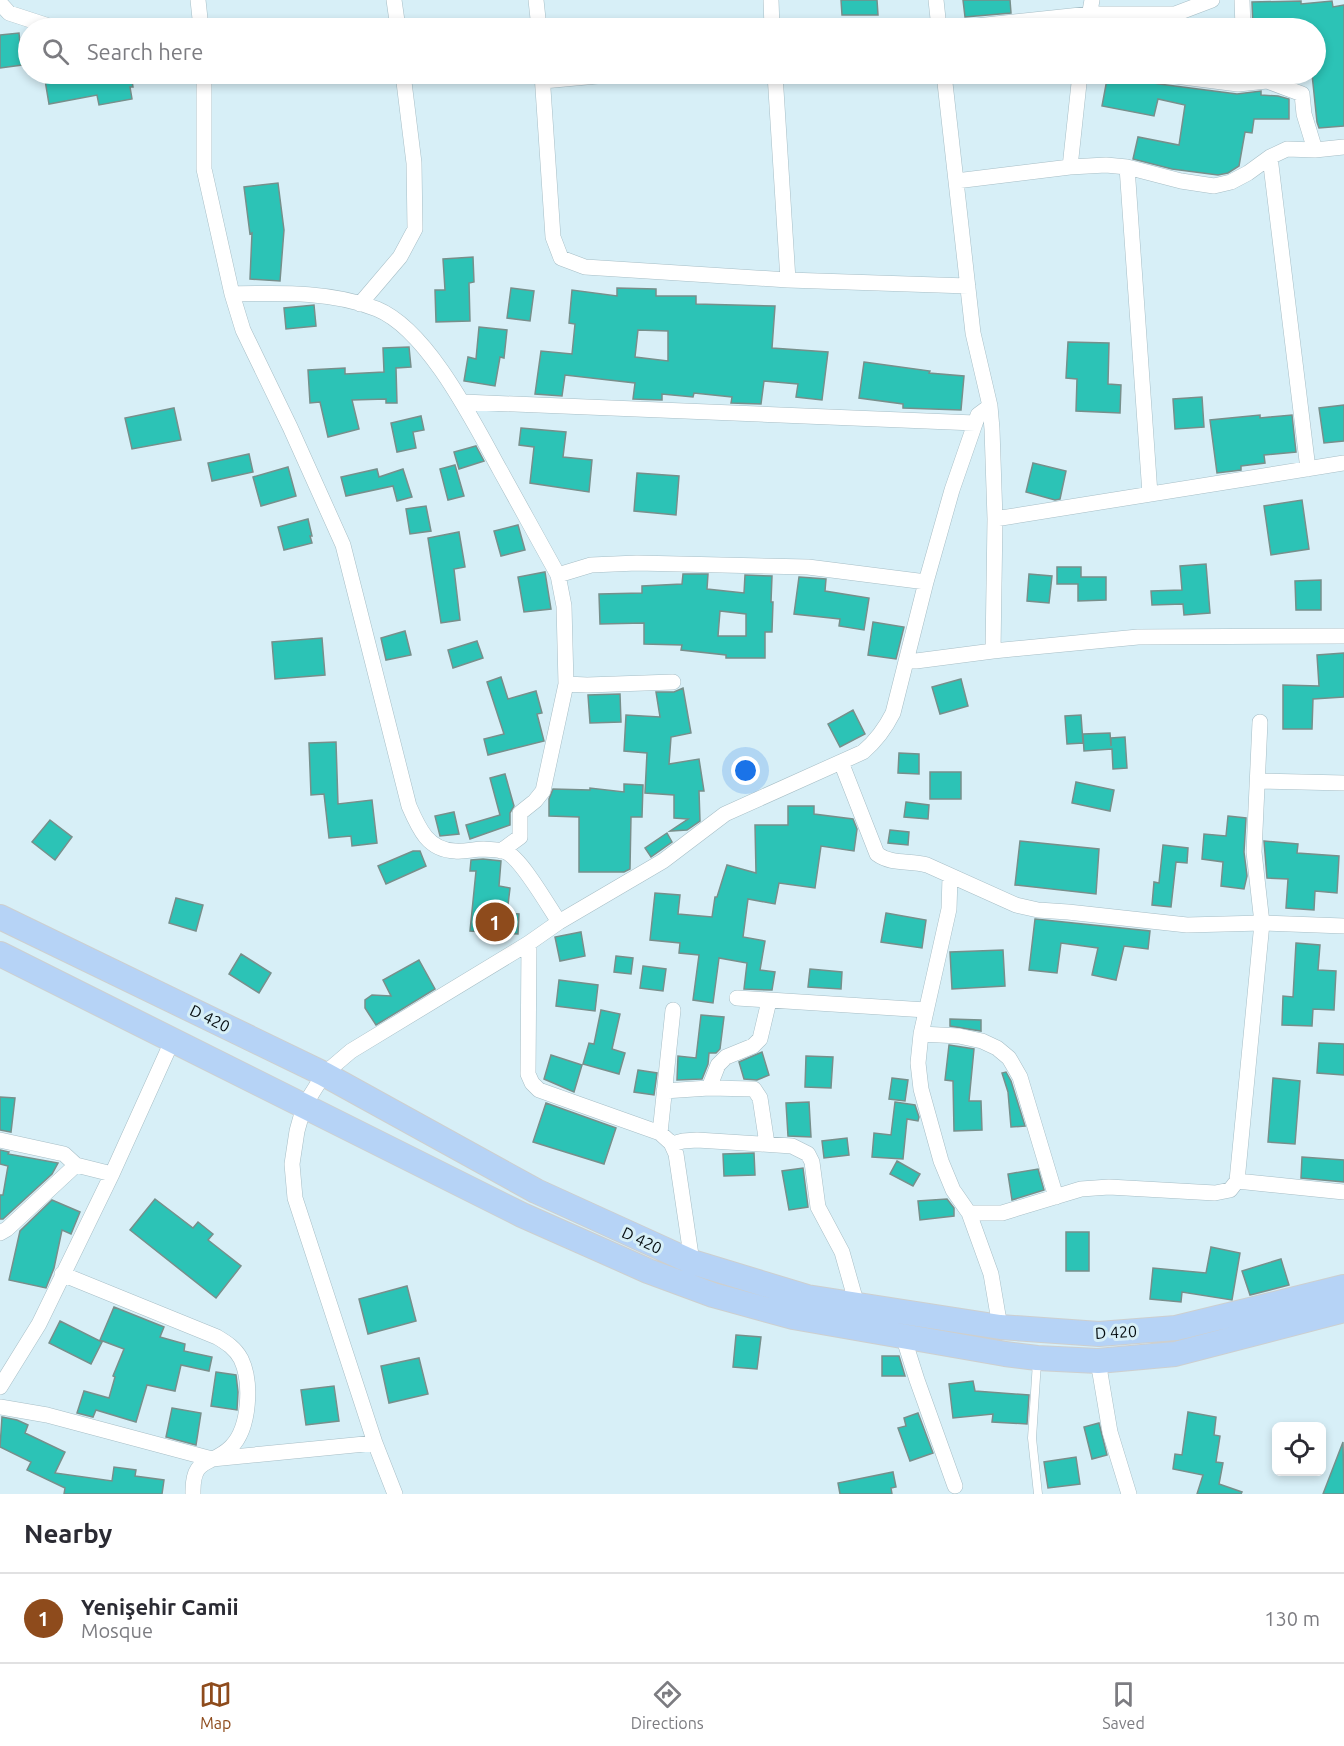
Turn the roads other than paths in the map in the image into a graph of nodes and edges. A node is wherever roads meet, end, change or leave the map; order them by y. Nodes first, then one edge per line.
1 (198, 0) edge
2 (394, 0) edge
3 (536, 0) edge
4 (771, 0) edge
5 (936, 0) edge
6 (1212, 0) edge
7 (1242, 0) edge
8 (0, 3) edge
9 (1090, 14) edge
10 (24, 18) edge
11 (200, 18) edge
12 (397, 18) edge
13 (538, 18) edge
14 (772, 18) edge
15 (938, 18) edge
16 (1052, 18) edge
17 (1243, 18) edge
18 (204, 84) edge
19 (404, 84) edge
20 (542, 84) edge
21 (776, 84) edge
22 (945, 84) edge
23 (1079, 84) edge
24 (1275, 84) edge
25 (1344, 147) edge
26 (1315, 150) junction
27 (1270, 157) junction
28 (1070, 167) junction
29 (1127, 167) junction
30 (956, 181) junction
31 (788, 280) junction
32 (968, 286) junction
33 (232, 294) junction
34 (360, 304) junction
35 (463, 402) junction
36 (990, 406) junction
37 (975, 423) junction
38 (1344, 463) edge
39 (1308, 469) junction
40 (1150, 494) junction
41 (995, 519) junction
42 (558, 575) junction
43 (926, 582) junction
44 (1344, 636) edge
45 (993, 651) junction
46 (908, 660) junction
47 (673, 681) dead end
48 (566, 684) junction
49 (1260, 722) dead end
50 (841, 762) junction
51 (1258, 781) junction
52 (1344, 783) edge
53 (501, 851) junction
54 (950, 877) junction
55 (0, 917) edge
56 (559, 922) junction
57 (1262, 924) junction
58 (1344, 926) edge
59 (529, 943) junction
60 (0, 954) edge
61 (737, 998) dead end
62 (770, 1000) junction
63 (673, 1010) dead end
64 (926, 1010) junction
65 (921, 1034) junction
66 (173, 1040) junction
67 (324, 1074) junction
68 (709, 1088) junction
69 (664, 1091) junction
70 (304, 1106) junction
71 (660, 1133) junction
72 (0, 1140) edge
73 (672, 1144) junction
74 (766, 1144) junction
75 (76, 1165) junction
76 (112, 1174) junction
77 (1237, 1181) junction
78 (1344, 1192) edge
79 (1056, 1197) junction
80 (969, 1213) junction
81 (0, 1233) edge
82 (693, 1262) junction
83 (62, 1274) junction
84 (1344, 1287) edge
85 (857, 1305) junction
86 (1344, 1311) edge
87 (1000, 1327) junction
88 (903, 1336) junction
89 (1037, 1358) junction
90 (1098, 1361) junction
91 (0, 1387) edge
92 (0, 1407) edge
93 (375, 1443) junction
94 (212, 1459) junction
95 (955, 1486) dead end
96 (193, 1494) edge
97 (395, 1494) edge
98 (1038, 1494) edge
99 (1129, 1494) edge

1 - 11 street
2 - 12 street
3 - 13 street
4 - 14 street
5 - 15 street
6 - 9 street
7 - 17 street
8 - 10 street
9 - 16 street
18 - 33 street
19 - 34 street
20 - 31 street
21 - 31 street
22 - 30 street
23 - 28 street
24 - 26 street
25 - 26 street
26 - 27 street
27 - 29 street
27 - 39 street
28 - 29 street
28 - 30 street
29 - 40 street
30 - 32 street
31 - 32 street
32 - 36 street
33 - 34 street
33 - 53 street
34 - 35 street
35 - 37 street
35 - 42 street
36 - 37 street
36 - 41 street
37 - 43 street
38 - 39 street
39 - 40 street
40 - 41 street
41 - 45 street
42 - 43 street
42 - 48 street
43 - 46 street
44 - 45 street
45 - 46 street
46 - 50 street
47 - 48 street
48 - 53 street
49 - 51 street
50 - 54 street
50 - 56 street
51 - 52 street
51 - 57 street
53 - 56 street
54 - 57 street
54 - 64 street
55 - 67 highway, D 420
56 - 59 street
57 - 58 street
57 - 77 street
59 - 67 street
59 - 71 street
60 - 66 highway
61 - 62 street
62 - 64 street
62 - 68 street
63 - 69 street
64 - 65 street
65 - 79 street
65 - 80 street
66 - 70 highway
66 - 76 street
67 - 70 street
67 - 82 highway, D 420
68 - 69 street
68 - 74 street
69 - 71 street
70 - 88 highway
70 - 93 street
71 - 73 street
72 - 75 street
73 - 74 street
73 - 82 street
74 - 85 street
75 - 76 street
75 - 81 street
76 - 83 street
77 - 78 street
77 - 79 street
79 - 80 street
80 - 87 street
82 - 85 highway, D 420
83 - 91 street
83 - 94 street
84 - 87 highway, D 420
85 - 87 highway, D 420
86 - 90 highway
88 - 89 highway
88 - 95 street
89 - 90 highway
89 - 98 lane
90 - 99 street
92 - 94 street
93 - 94 street
93 - 97 street
94 - 96 street

